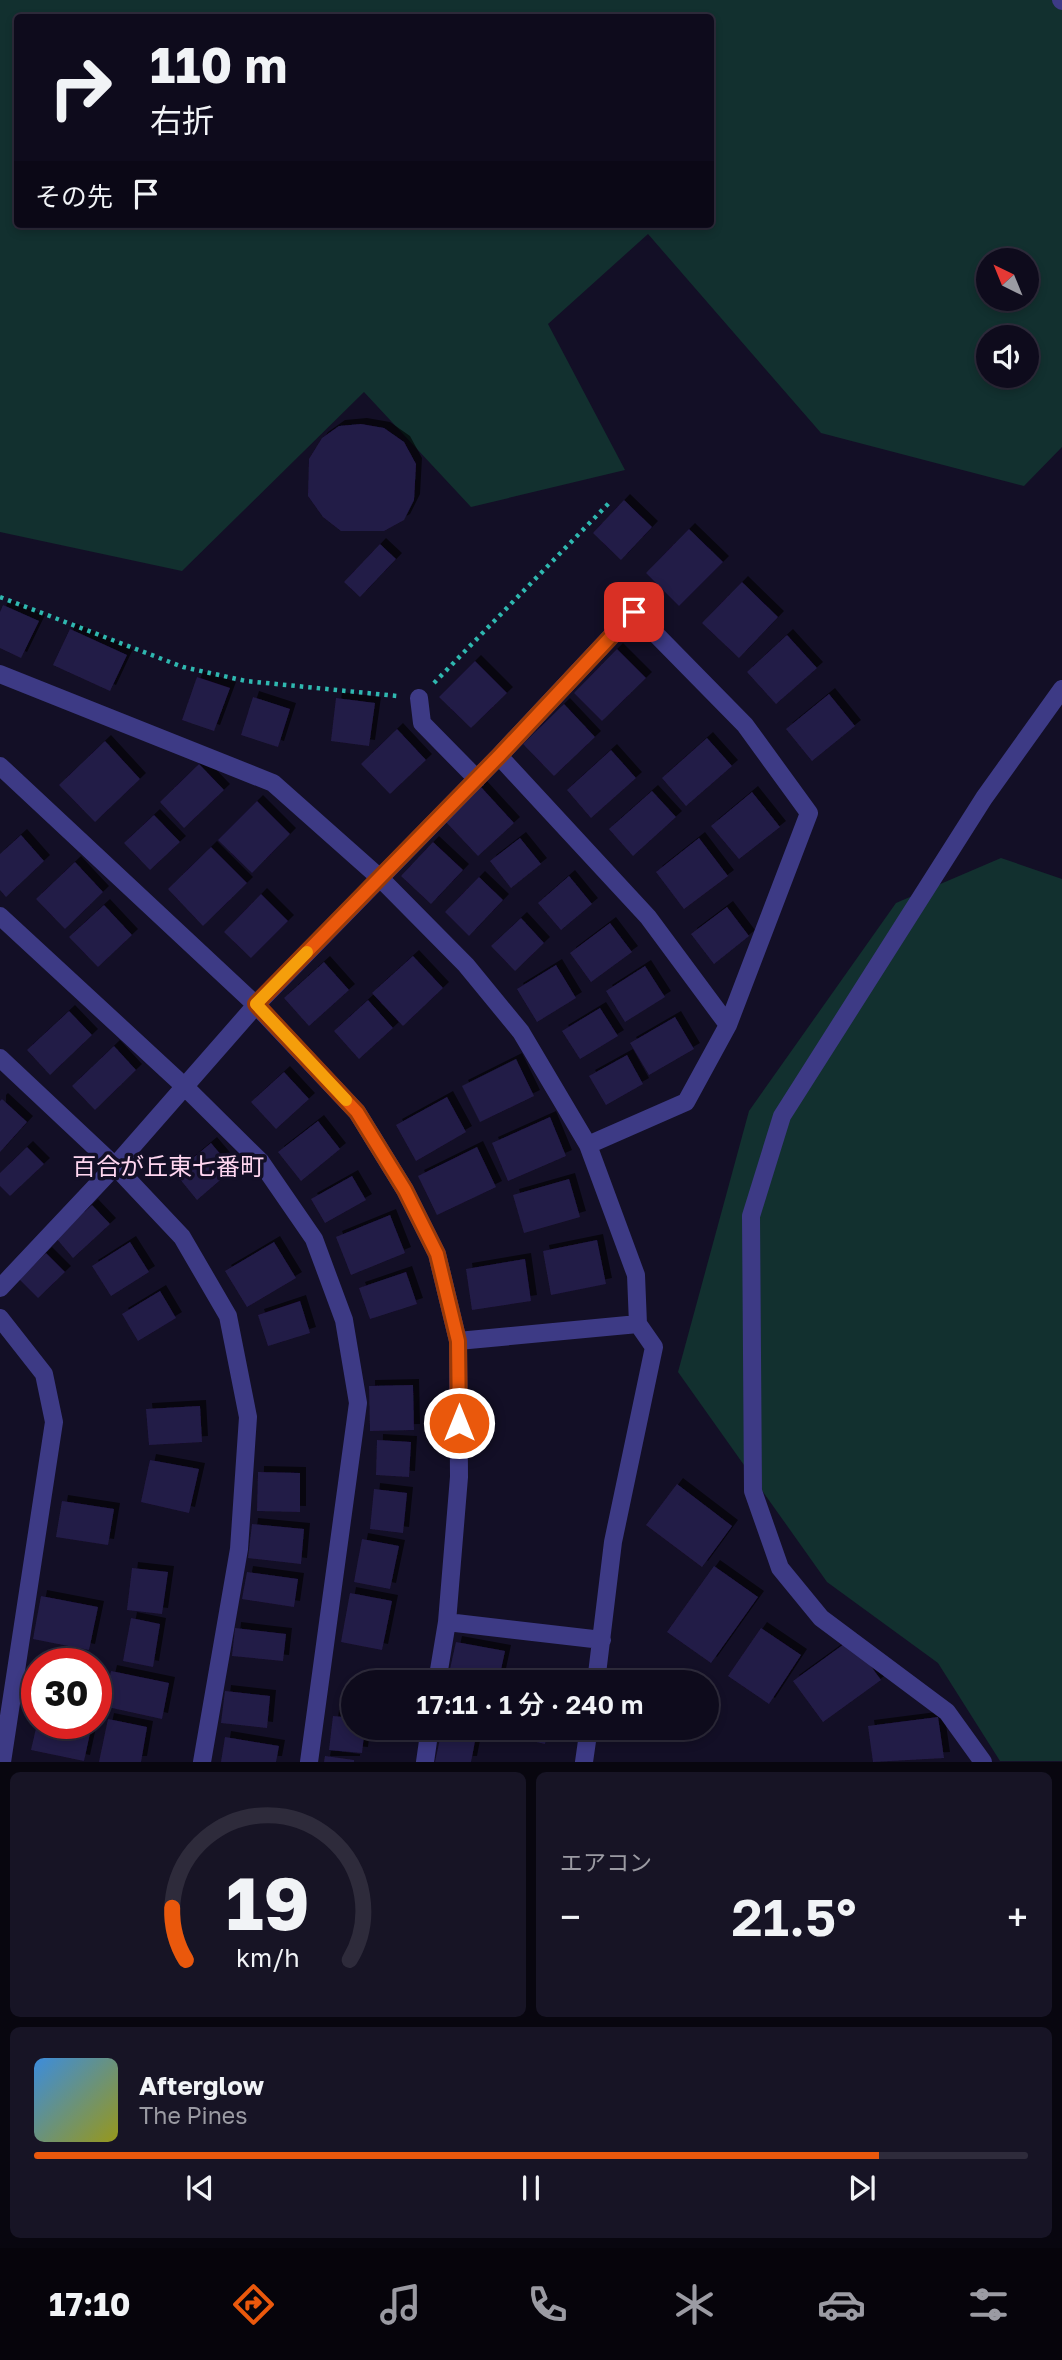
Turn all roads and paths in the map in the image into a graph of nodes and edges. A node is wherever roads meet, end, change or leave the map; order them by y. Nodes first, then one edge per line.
1 (610, 502) dead end
2 (0, 597) edge
3 (0, 674) edge
4 (1062, 689) edge
5 (419, 698) junction
6 (499, 756) junction
7 (0, 766) edge
8 (477, 779) junction
9 (380, 878) junction
10 (0, 916) edge
11 (256, 1004) junction
12 (728, 1025) junction
13 (0, 1058) edge
14 (184, 1086) junction
15 (588, 1144) junction
16 (115, 1166) junction
17 (0, 1289) edge
18 (0, 1318) edge
19 (638, 1324) junction
20 (458, 1341) junction
21 (447, 1622) junction
22 (602, 1640) junction
23 (440, 1670) edge
24 (598, 1670) edge
25 (7, 1678) edge
26 (428, 1740) edge
27 (587, 1740) edge
28 (2, 1762) edge
29 (202, 1762) edge
30 (309, 1762) edge
31 (425, 1762) edge
32 (584, 1762) edge
33 (983, 1762) edge

1 - 5 path
2 - 5 path
3 - 9 street
4 - 33 street
5 - 8 street
6 - 8 street
6 - 12 street
6 - 12 street
7 - 11 street
8 - 9 street
9 - 11 street
9 - 15 street
10 - 14 street
11 - 14 street
11 - 20 street
12 - 15 street
13 - 16 street
14 - 16 street
14 - 30 street
15 - 19 street
16 - 17 street
16 - 29 street
18 - 25 street
19 - 20 street
19 - 22 street
20 - 21 street
21 - 22 street
21 - 23 street
22 - 24 street
25 - 28 street
26 - 31 street
27 - 32 street

